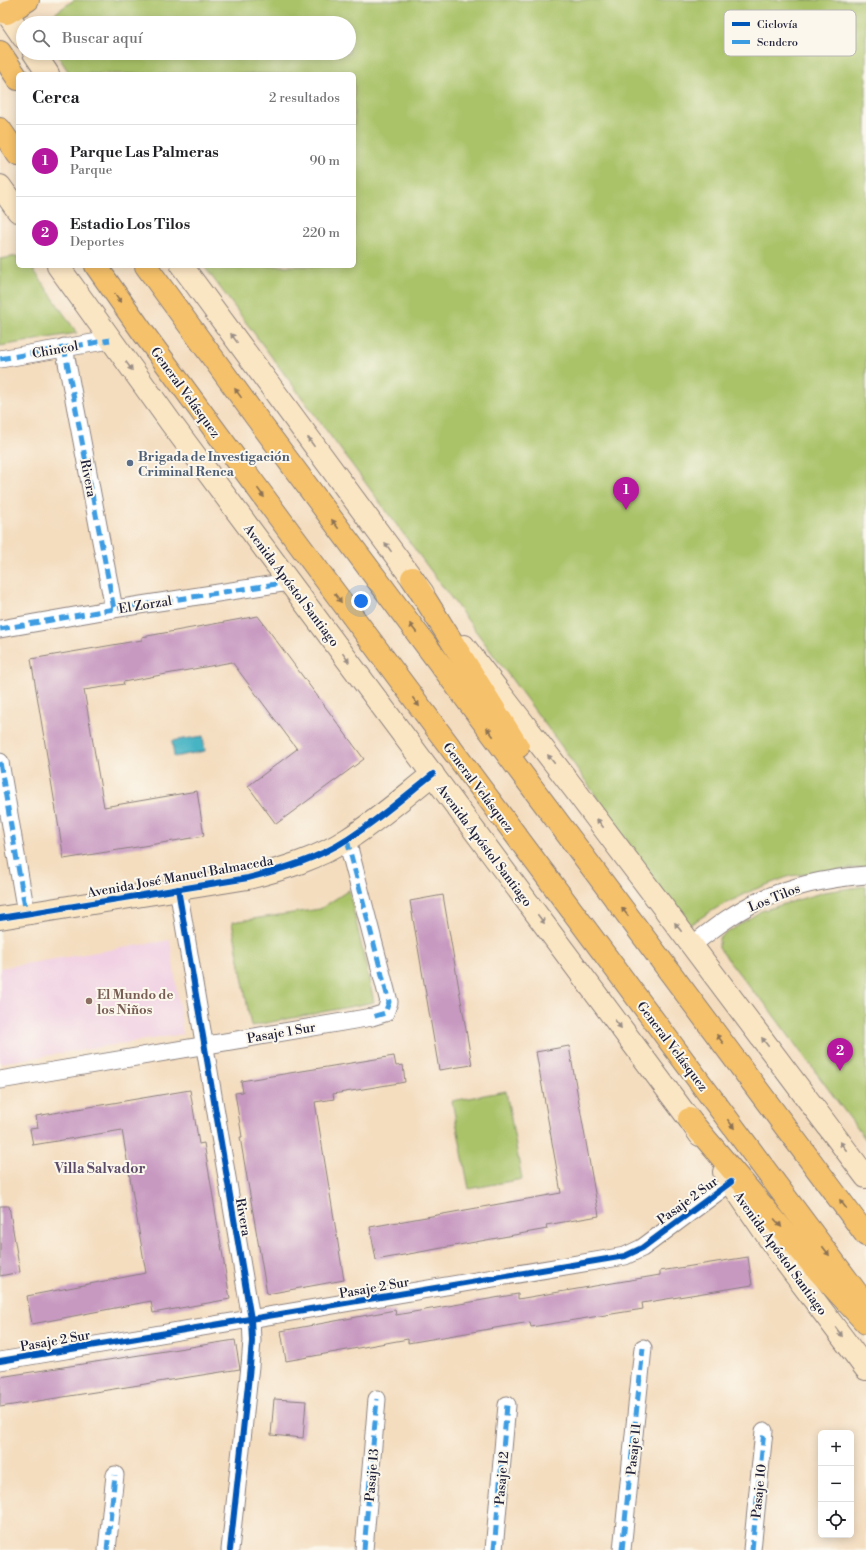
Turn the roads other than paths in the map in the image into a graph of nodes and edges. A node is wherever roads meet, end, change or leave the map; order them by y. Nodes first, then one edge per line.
1 (28, 0) edge
2 (4, 8) edge
3 (16, 26) edge
4 (0, 52) edge
5 (39, 60) edge
6 (47, 72) edge
7 (16, 76) edge
8 (0, 129) edge
9 (16, 152) edge
10 (0, 186) edge
11 (16, 208) edge
12 (59, 268) edge
13 (97, 268) edge
14 (147, 268) edge
15 (183, 268) edge
16 (110, 340) junction
17 (64, 347) junction
18 (0, 359) edge
19 (412, 578) junction
20 (289, 582) junction
21 (114, 609) junction
22 (0, 629) edge
23 (0, 762) edge
24 (433, 774) junction
25 (347, 840) junction
26 (866, 875) edge
27 (606, 887) junction
28 (178, 889) junction
29 (26, 913) junction
30 (0, 918) edge
31 (692, 945) junction
32 (204, 1045) junction
33 (0, 1080) edge
34 (689, 1119) junction
35 (866, 1177) edge
36 (731, 1182) junction
37 (866, 1235) edge
38 (866, 1305) edge
39 (250, 1319) junction
40 (866, 1323) edge
41 (643, 1348) dead end
42 (0, 1361) edge
43 (866, 1369) edge
44 (377, 1399) dead end
45 (508, 1405) dead end
46 (764, 1431) dead end
47 (115, 1475) dead end
48 (107, 1550) edge
49 (230, 1550) edge
50 (364, 1550) edge
51 (494, 1550) edge
52 (622, 1550) edge
53 (752, 1550) edge

1 - 2 main road
2 - 3 main road
4 - 7 main road
5 - 6 main road
8 - 9 main road
10 - 11 main road
12 - 16 main road, Avenida Apóstol Santiago
13 -> 38 main road, General Velásquez
27 -> 14 main road
19 -> 15 main road
16 - 17 street, Chincol
16 -> 20 main road, Avenida Apóstol Santiago
17 - 18 street, Chincol
17 - 21 street, Rivera
19 - 27 main road
31 -> 19 main road
20 - 21 street, El Zorzal
20 -> 24 main road, Avenida Apóstol Santiago
21 - 22 street, El Zorzal
23 - 29 street
24 - 25 main road, Avenida José Manuel Balmaceda
24 -> 34 main road, Avenida Apóstol Santiago
25 - 28 main road, Avenida José Manuel Balmaceda
25 - 32 street, Pasaje 1 Sur
26 - 31 street, Los Tilos
37 -> 27 main road
28 - 29 main road, Avenida José Manuel Balmaceda
28 - 32 street, Rivera
29 - 30 main road, Avenida José Manuel Balmaceda
35 -> 31 main road
32 - 33 street, Pasaje 1 Sur
32 - 39 street, Rivera
34 - 36 main road, Avenida Apóstol Santiago
34 -> 40 main road
36 - 39 street, Pasaje 2 Sur
36 -> 43 main road, Avenida Apóstol Santiago
39 - 42 street, Pasaje 2 Sur
39 - 49 street, Rivera
41 - 52 street, Pasaje 11
44 - 50 street, Pasaje 13
45 - 51 street, Pasaje 12
46 - 53 street, Pasaje 10
47 - 48 street

